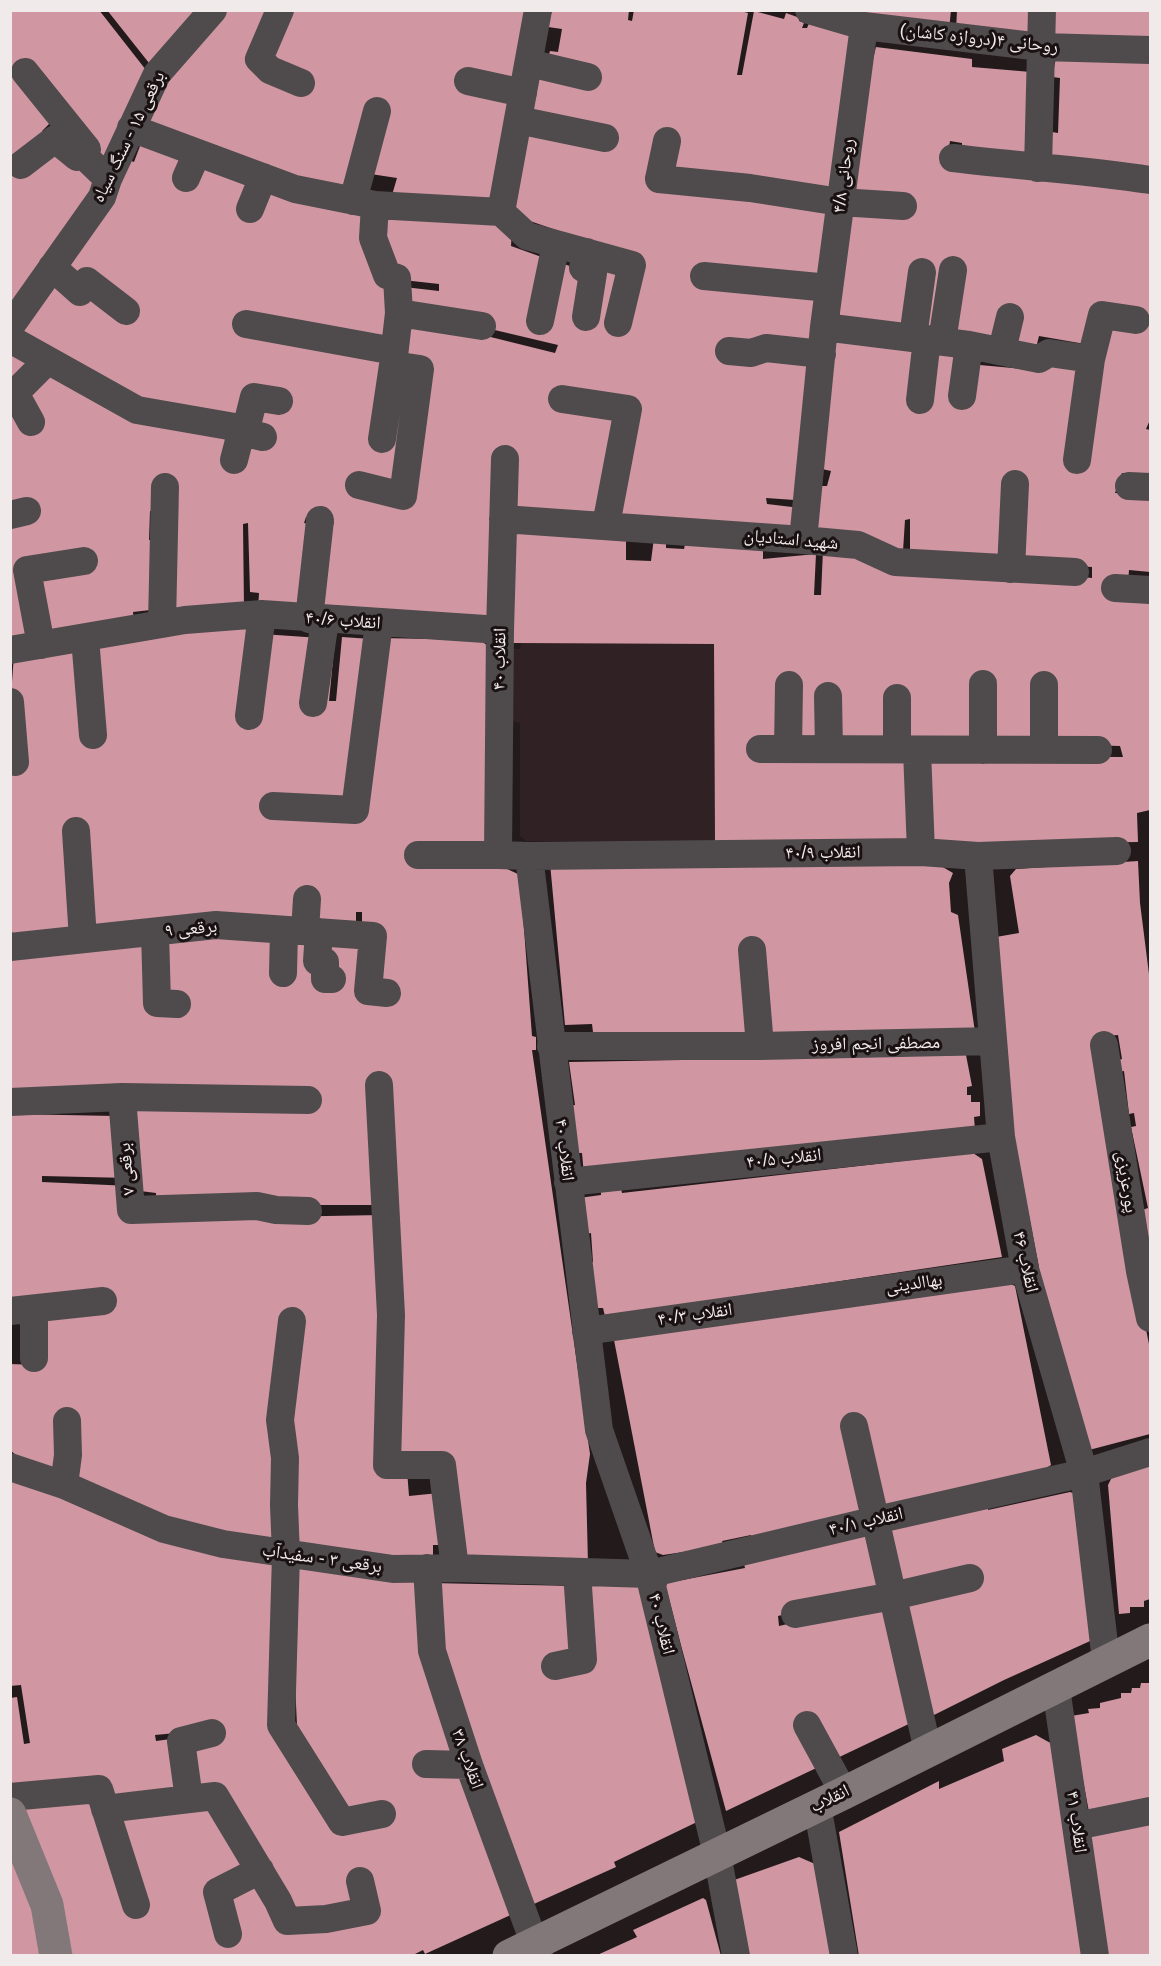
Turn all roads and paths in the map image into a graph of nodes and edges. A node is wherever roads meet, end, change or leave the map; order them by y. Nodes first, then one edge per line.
1 (213, 10) edge
2 (280, 10) edge
3 (538, 10) edge
4 (809, 10) edge
5 (1042, 10) edge
6 (955, 23) edge
7 (864, 26) junction
8 (1041, 47) junction
9 (1150, 50) edge
10 (529, 63) junction
11 (25, 72) dead end
12 (588, 77) dead end
13 (468, 81) dead end
14 (301, 83) dead end
15 (520, 107) junction
16 (377, 111) dead end
17 (131, 128) junction
18 (604, 138) dead end
19 (667, 141) dead end
20 (82, 154) junction
21 (953, 158) dead end
22 (21, 165) dead end
23 (1038, 168) junction
24 (263, 177) junction
25 (108, 179) junction
26 (1150, 180) edge
27 (840, 202) junction
28 (364, 203) junction
29 (903, 206) dead end
30 (250, 209) dead end
31 (501, 212) junction
32 (556, 244) junction
33 (586, 252) junction
34 (52, 267) junction
35 (953, 270) dead end
36 (922, 272) dead end
37 (704, 276) dead end
38 (830, 288) junction
39 (126, 311) dead end
40 (399, 313) junction
41 (586, 317) dead end
42 (1010, 317) dead end
43 (1136, 320) dead end
44 (540, 321) dead end
45 (618, 323) dead end
46 (246, 324) dead end
47 (482, 326) dead end
48 (10, 327) edge
49 (10, 339) edge
50 (823, 340) junction
51 (938, 341) junction
52 (1002, 350) junction
53 (729, 351) dead end
54 (394, 358) junction
55 (1091, 359) junction
56 (47, 361) junction
57 (962, 396) dead end
58 (562, 399) dead end
59 (920, 400) dead end
60 (279, 401) dead end
61 (31, 422) dead end
62 (250, 432) junction
63 (382, 439) dead end
64 (505, 459) dead end
65 (234, 460) dead end
66 (1077, 460) dead end
67 (1015, 484) dead end
68 (359, 485) dead end
69 (165, 487) dead end
70 (503, 519) junction
71 (320, 520) dead end
72 (606, 525) junction
73 (803, 540) junction
74 (84, 561) dead end
75 (1011, 568) junction
76 (1075, 572) dead end
77 (1115, 588) dead end
78 (1150, 590) edge
79 (261, 614) junction
80 (317, 619) junction
81 (173, 622) junction
82 (379, 623) junction
83 (500, 630) junction
84 (85, 638) junction
85 (41, 645) junction
86 (10, 650) edge
87 (984, 684) dead end
88 (789, 685) dead end
89 (1044, 685) dead end
90 (828, 696) dead end
91 (897, 698) dead end
92 (10, 702) edge
93 (313, 703) dead end
94 (249, 716) dead end
95 (93, 735) dead end
96 (760, 749) dead end
97 (788, 749) junction
98 (829, 749) junction
99 (907, 749) junction
100 (983, 750) junction
101 (1044, 750) junction
102 (1098, 750) dead end
103 (15, 762) dead end
104 (273, 806) dead end
105 (76, 831) dead end
106 (1117, 850) dead end
107 (921, 852) junction
108 (418, 855) dead end
109 (498, 855) junction
110 (529, 856) junction
111 (978, 856) junction
112 (307, 899) dead end
113 (303, 931) junction
114 (155, 932) junction
115 (83, 939) junction
116 (10, 947) edge
117 (752, 950) dead end
118 (283, 973) dead end
119 (332, 979) dead end
120 (387, 993) dead end
121 (177, 1004) dead end
122 (993, 1041) junction
123 (1104, 1045) dead end
124 (551, 1046) junction
125 (760, 1046) junction
126 (379, 1085) dead end
127 (122, 1097) junction
128 (308, 1100) dead end
129 (10, 1102) edge
130 (1001, 1137) junction
131 (568, 1182) junction
132 (308, 1211) dead end
133 (1025, 1269) junction
134 (804, 1299) joint
135 (103, 1301) dead end
136 (22, 1310) edge
137 (1150, 1318) edge
138 (292, 1321) dead end
139 (586, 1330) junction
140 (34, 1358) dead end
141 (68, 1421) dead end
142 (854, 1426) dead end
143 (1150, 1452) edge
144 (10, 1467) edge
145 (1084, 1473) junction
146 (64, 1485) junction
147 (876, 1520) junction
148 (286, 1555) junction
149 (427, 1568) junction
150 (455, 1568) junction
151 (577, 1572) junction
152 (649, 1574) junction
153 (970, 1578) dead end
154 (893, 1596) junction
155 (795, 1614) dead end
156 (1150, 1640) edge
157 (1106, 1661) junction
158 (555, 1666) dead end
159 (1056, 1688) junction
160 (807, 1725) dead end
161 (212, 1733) dead end
162 (928, 1751) junction
163 (426, 1764) dead end
164 (470, 1765) junction
165 (10, 1797) edge
166 (189, 1798) junction
167 (830, 1799) junction
168 (105, 1809) junction
169 (1150, 1811) edge
170 (10, 1814) edge
171 (382, 1814) dead end
172 (1077, 1826) junction
173 (717, 1854) junction
174 (260, 1870) junction
175 (360, 1881) dead end
176 (136, 1905) dead end
177 (228, 1934) dead end
178 (528, 1951) edge
179 (56, 1956) edge
180 (736, 1956) edge
181 (844, 1956) edge
182 (1095, 1956) edge

1 - 17 street, برقعی ۱۵ - سنگ سیاه
2 - 14 street
3 - 10 street
4 - 7 street, روحانی ۴(دروازه کاشان)
5 - 8 street
6 - 7 street, روحانی ۴(دروازه کاشان)
6 - 8 street, روحانی ۴(دروازه کاشان)
7 - 27 street, روحانی ۴/۸
8 - 9 street, روحانی ۴(دروازه کاشان)
8 - 23 street
10 - 12 street
10 - 15 street
11 - 20 street
13 - 15 street
15 - 18 street
15 - 31 street
16 - 28 street
17 - 24 street
17 - 25 street, برقعی ۱۵ - سنگ سیاه
19 - 27 street
20 - 22 street
20 - 25 street
21 - 23 street
23 - 26 street
24 - 28 street
24 - 30 street
25 - 34 street, برقعی ۱۵ - سنگ سیاه
27 - 29 street
27 - 38 street, روحانی ۴/۸
28 - 31 street
28 - 40 street
31 - 32 street
32 - 33 street
32 - 44 street
33 - 41 street
33 - 45 street
34 - 39 street
34 - 48 street, برقعی ۱۵ - سنگ سیاه
35 - 51 street
36 - 51 street
37 - 38 street
38 - 50 street, روحانی ۴/۸
40 - 47 street
40 - 54 street
42 - 52 street
43 - 55 street
46 - 54 street
49 - 56 street
50 - 51 street
50 - 53 street
50 - 73 street, روحانی ۴/۸
51 - 52 street
51 - 57 street
51 - 59 street
52 - 55 street
54 - 63 street
54 - 68 street
55 - 66 street
56 - 61 street
56 - 62 street
58 - 72 street
60 - 62 street
62 - 65 street
64 - 70 street, انقلاب ۴۰
67 - 75 street
69 - 81 street
70 - 72 street, شهید استادیان
70 - 83 street, انقلاب ۴۰
71 - 80 street
72 - 73 street, شهید استادیان
73 - 75 street, شهید استادیان
74 - 85 street
75 - 76 street, شهید استادیان
77 - 78 street
79 - 80 street, انقلاب ۴۰/۶
79 - 81 street, انقلاب ۴۰/۶
79 - 94 street
80 - 82 street, انقلاب ۴۰/۶
80 - 93 street
81 - 84 street, انقلاب ۴۰/۶
82 - 83 street, انقلاب ۴۰/۶
82 - 104 street
83 - 109 street, انقلاب ۴۰
84 - 85 street, انقلاب ۴۰/۶
84 - 95 street
85 - 86 street, انقلاب ۴۰/۶
87 - 100 street
88 - 97 street
89 - 101 street
90 - 98 street
91 - 99 street
92 - 103 street
96 - 97 street
97 - 98 street
98 - 99 street
99 - 100 street
99 - 107 street
100 - 101 street
101 - 102 street
105 - 115 street
106 - 111 street, انقلاب ۴۰/۹
107 - 110 street, انقلاب ۴۰/۹
107 - 111 street, انقلاب ۴۰/۹
108 - 109 street
109 - 110 street
110 - 124 street, انقلاب ۴۰
111 - 122 street, انقلاب ۴۶
112 - 113 street
113 - 114 street, برقعی ۹
113 - 118 street
113 - 119 street
113 - 120 street, برقعی ۹
114 - 115 street, برقعی ۹
114 - 121 street
115 - 116 street, برقعی ۹
117 - 125 street
122 - 125 street, مصطفی انجم افروز
122 - 130 street, انقلاب ۴۶
123 - 137 street, پورعزیزی
124 - 125 street, مصطفی انجم افروز
124 - 131 street, انقلاب ۴۰
126 - 150 street
127 - 128 street
127 - 129 street
127 - 132 street, برقعی ۷
130 - 131 street, انقلاب ۴۰/۵
130 - 133 street, انقلاب ۴۶
131 - 139 street, انقلاب ۴۰
133 - 134 street, بهاالدینی
133 - 145 street, انقلاب ۴۶
134 - 139 street, انقلاب ۴۰/۳
135 - 136 street
136 - 140 street
138 - 148 street
139 - 152 street, انقلاب ۴۰
141 - 146 street
142 - 147 street
143 - 145 street
144 - 146 street, برقعی ۳ - سفیدآب
145 - 147 street, انقلاب ۴۰/۱
145 - 157 street, انقلاب ۴۶
146 - 148 street, برقعی ۳ - سفیدآب
147 - 152 street, انقلاب ۴۰/۱
147 - 154 street
148 - 149 street, برقعی ۳ - سفیدآب
148 - 171 street
149 - 150 street, برقعی ۳ - سفیدآب
149 - 164 street, انقلاب ۳۸
150 - 151 street, برقعی ۳ - سفیدآب
151 - 152 street, برقعی ۳ - سفیدآب
151 - 158 street
152 - 173 street, انقلاب ۴۰
153 - 154 street
154 - 155 street
154 - 162 street
156 - 157 main road, انقلاب
157 - 159 main road, انقلاب
159 - 162 main road, انقلاب
159 - 172 street, انقلاب ۴۱
160 - 167 street
161 - 166 street
162 - 167 main road, انقلاب
163 - 164 street
164 - 178 street, انقلاب ۳۸
165 - 168 street
166 - 168 street
166 - 174 street
167 - 173 main road, انقلاب
167 - 181 street
168 - 176 street
169 - 172 street
170 - 179 main road
172 - 182 street, انقلاب ۴۱
173 - 178 main road, انقلاب
173 - 180 street, انقلاب ۴۰
174 - 175 street
174 - 177 street

